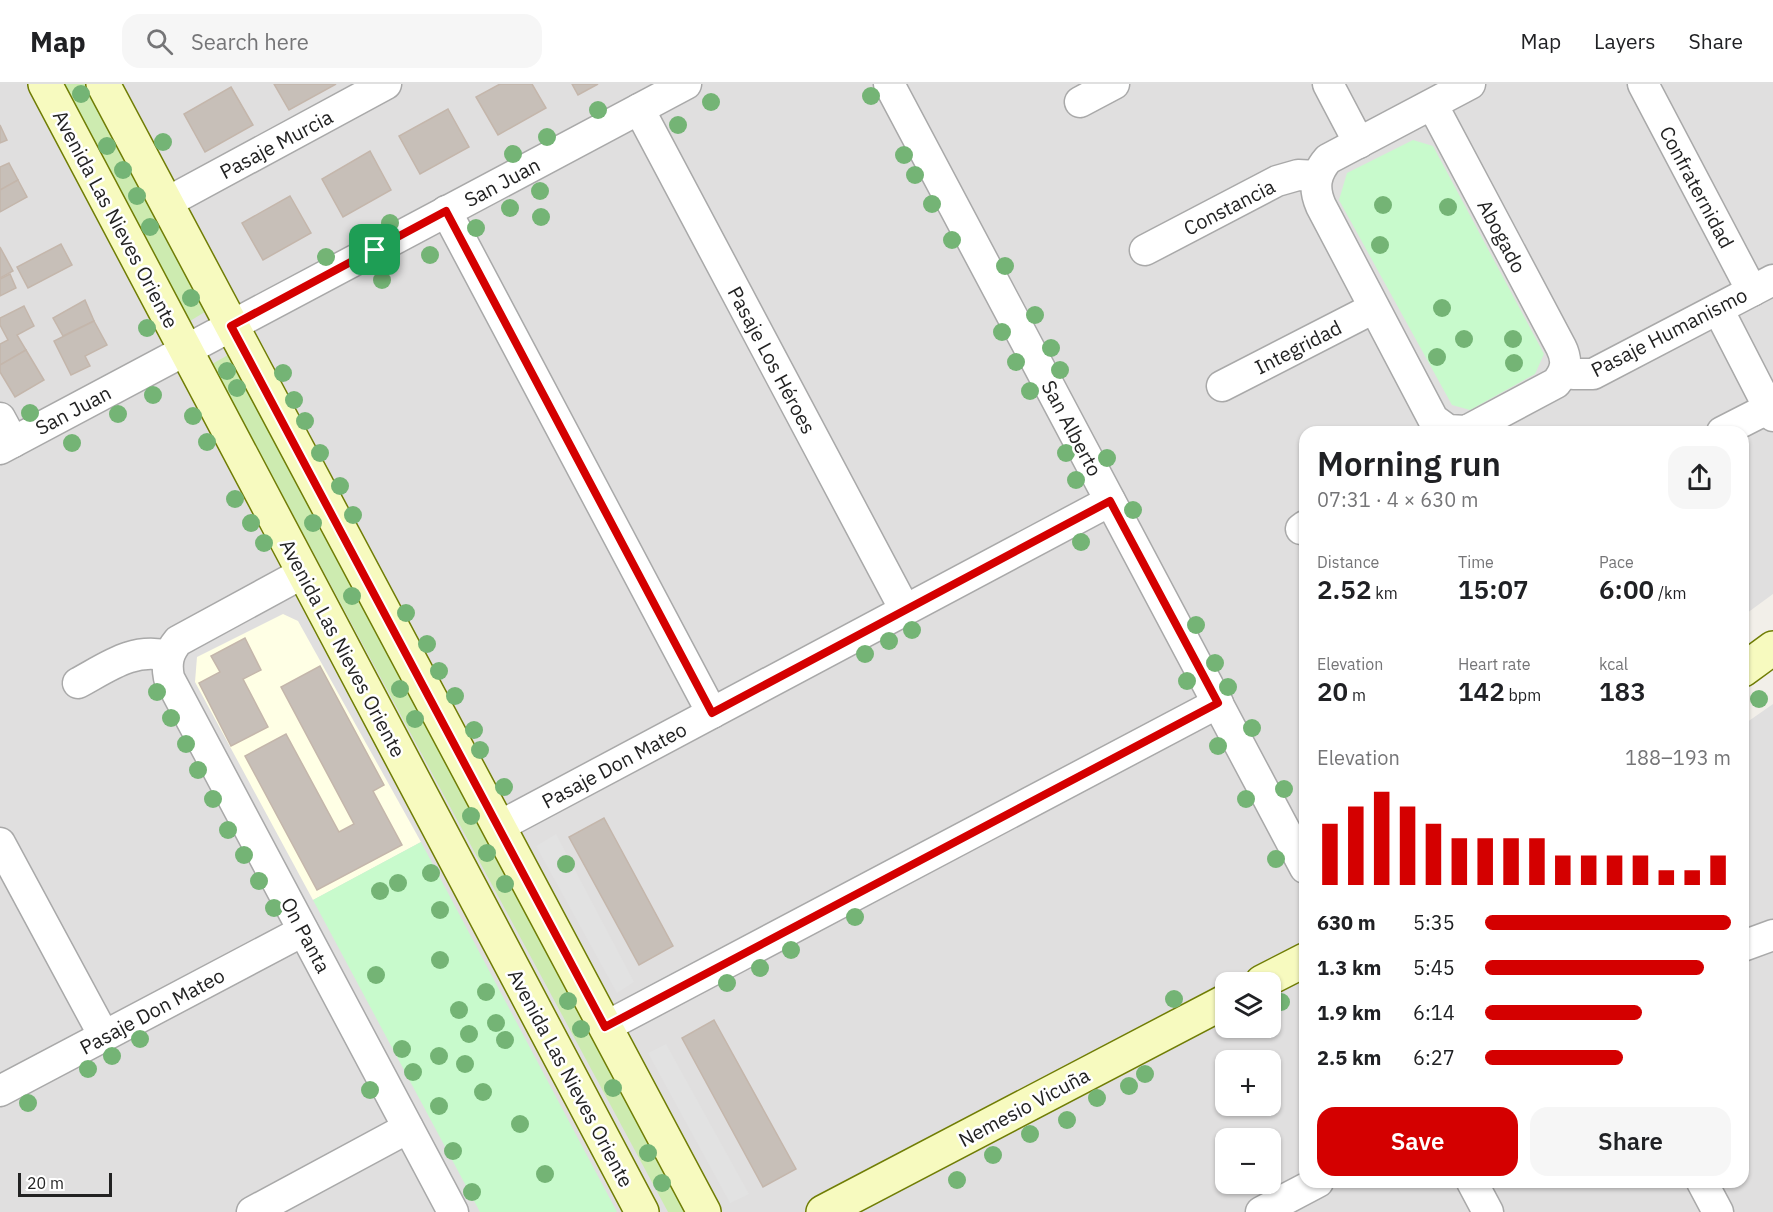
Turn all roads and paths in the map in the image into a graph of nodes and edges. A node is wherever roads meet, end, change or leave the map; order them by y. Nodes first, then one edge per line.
1 (45, 84) edge
2 (386, 84) edge
3 (686, 84) edge
4 (889, 84) edge
5 (1113, 84) edge
6 (1328, 84) edge
7 (1470, 84) edge
8 (1642, 84) edge
9 (113, 87) edge
10 (1080, 102) dead end
11 (1432, 104) junction
12 (639, 109) junction
13 (1359, 142) junction
14 (1317, 176) junction
15 (166, 203) junction
16 (446, 211) junction
17 (1145, 250) dead end
18 (1763, 286) edge
19 (1374, 308) junction
20 (1718, 309) junction
21 (231, 326) junction
22 (185, 350) junction
23 (1565, 369) junction
24 (1222, 386) dead end
25 (1771, 412) edge
26 (1507, 423) edge
27 (1441, 426) edge
28 (1492, 426) edge
29 (1737, 426) edge
30 (4, 436) edge
31 (1110, 501) junction
32 (303, 573) junction
33 (905, 610) junction
34 (1773, 648) edge
35 (168, 656) junction
36 (1749, 666) edge
37 (78, 683) dead end
38 (1218, 703) junction
39 (712, 713) junction
40 (498, 827) junction
41 (0, 843) edge
42 (1299, 857) edge
43 (303, 931) junction
44 (1773, 935) edge
45 (1749, 944) edge
46 (1299, 963) edge
47 (1281, 972) edge
48 (1215, 1007) edge
49 (605, 1027) junction
50 (104, 1036) junction
51 (0, 1091) edge
52 (408, 1128) junction
53 (1307, 1188) edge
54 (1475, 1188) edge
55 (1705, 1188) edge
56 (252, 1212) edge
57 (453, 1212) edge
58 (642, 1212) edge
59 (704, 1212) edge
60 (824, 1212) edge
61 (1261, 1212) edge
62 (1488, 1212) edge
63 (1718, 1212) edge

1 - 22 street, Avenida Las Nieves Oriente
2 - 15 street, Pasaje Murcia
3 - 12 street, San Juan
4 - 31 street, San Alberto
5 - 10 street
6 - 13 street
7 - 11 street
8 - 18 street, Confraternidad
9 - 15 street
11 - 13 street
11 - 23 street, Abogado
12 - 16 street, San Juan
12 - 33 street, Pasaje Los Héroes
13 - 14 street
14 - 17 street, Constancia
14 - 19 street
15 - 21 street
16 - 21 street, San Juan
16 - 39 street
18 - 20 street, Pasaje Humanismo
19 - 24 street, Integridad
19 - 27 street
20 - 23 street, Pasaje Humanismo
20 - 25 street
21 - 22 street, San Juan
21 - 40 street
22 - 30 street, San Juan
22 - 32 street, Avenida Las Nieves Oriente
23 - 26 street
25 - 29 street
26 - 28 street
31 - 33 street, Pasaje Don Mateo
31 - 38 street, San Alberto
32 - 35 street
32 - 58 street, Avenida Las Nieves Oriente
33 - 39 street, Pasaje Don Mateo
34 - 36 street
35 - 37 street
35 - 43 street, On Panta
38 - 42 street, San Alberto
38 - 49 street
39 - 40 street, Pasaje Don Mateo
40 - 49 street
41 - 50 street
43 - 50 street, Pasaje Don Mateo
43 - 52 street, On Panta
44 - 45 street
46 - 47 street
48 - 60 street, Nemesio Vicuña
49 - 59 street
50 - 51 street, Pasaje Don Mateo
52 - 56 street
52 - 57 street, On Panta
53 - 61 street
54 - 62 street
55 - 63 street

